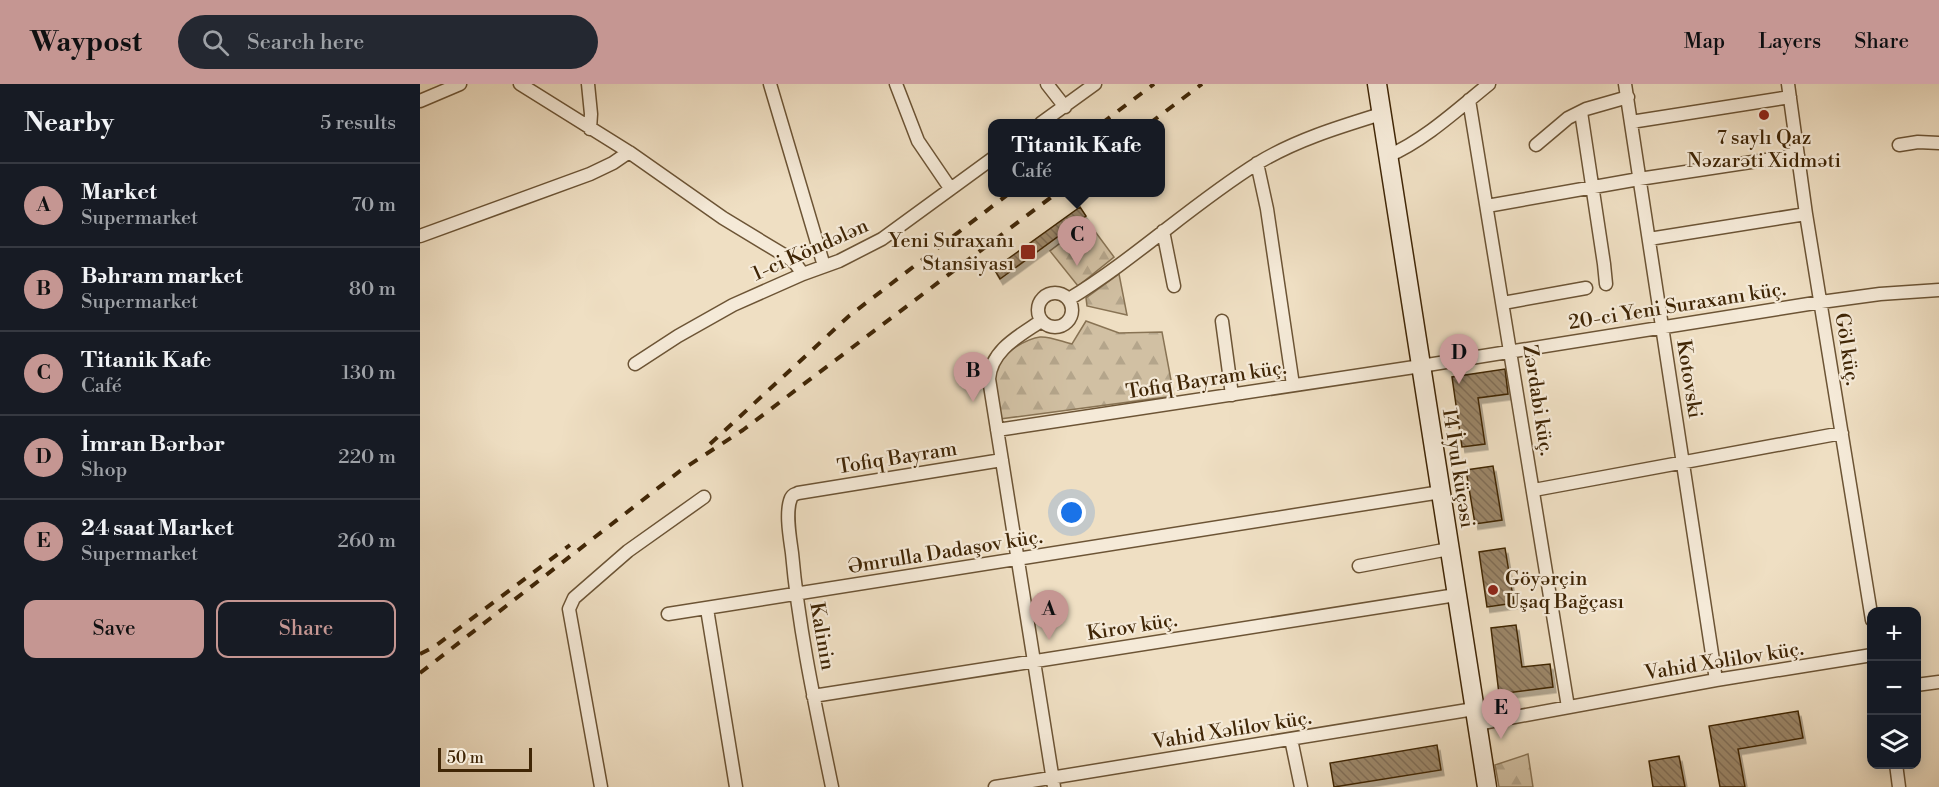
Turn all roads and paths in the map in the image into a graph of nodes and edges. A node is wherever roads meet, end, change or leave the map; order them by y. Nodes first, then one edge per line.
1 (460, 84) edge
2 (519, 84) edge
3 (588, 84) edge
4 (770, 84) edge
5 (897, 84) edge
6 (1047, 84) edge
7 (1095, 84) edge
8 (1377, 84) edge
9 (1489, 84) edge
10 (1625, 84) edge
11 (1788, 84) edge
12 (1628, 97) junction
13 (1790, 98) junction
14 (1469, 100) junction
15 (420, 101) edge
16 (1065, 107) junction
17 (1581, 112) junction
18 (1381, 114) junction
19 (1047, 119) edge
20 (1631, 122) junction
21 (590, 129) junction
22 (1939, 143) edge
23 (1536, 145) dead end
24 (1899, 145) dead end
25 (629, 152) junction
26 (1798, 155) junction
27 (1388, 156) junction
28 (988, 161) edge
29 (1257, 164) junction
30 (1640, 179) junction
31 (950, 188) junction
32 (1592, 188) junction
33 (1487, 206) junction
34 (1806, 214) junction
35 (1163, 231) junction
36 (420, 236) edge
37 (1649, 239) junction
38 (824, 266) junction
39 (803, 274) junction
40 (1606, 285) dead end
41 (1174, 286) dead end
42 (1586, 288) dead end
43 (1939, 290) edge
44 (1069, 299) junction
45 (1821, 302) junction
46 (1503, 303) junction
47 (1041, 321) junction
48 (1222, 321) dead end
49 (1662, 327) junction
50 (1510, 351) junction
51 (635, 364) dead end
52 (1421, 366) junction
53 (1293, 385) junction
54 (1232, 395) junction
55 (997, 430) junction
56 (1842, 433) junction
57 (1002, 460) junction
58 (1684, 463) junction
59 (1534, 490) junction
60 (1440, 492) junction
61 (798, 493) joint
62 (704, 497) dead end
63 (1449, 549) junction
64 (1018, 560) junction
65 (1359, 566) dead end
66 (796, 595) junction
67 (1456, 596) junction
68 (1870, 607) edge
69 (707, 609) junction
70 (668, 614) dead end
71 (1867, 656) edge
72 (1034, 661) junction
73 (1716, 680) junction
74 (1939, 682) edge
75 (1921, 684) edge
76 (813, 696) junction
77 (1568, 707) junction
78 (1475, 716) junction
79 (1292, 739) junction
80 (1897, 769) edge
81 (1053, 782) edge
82 (600, 787) edge
83 (736, 787) edge
84 (832, 787) edge
85 (995, 787) edge
86 (1301, 787) edge
87 (1487, 787) edge
88 (1899, 787) edge

1 - 15 street
2 - 21 street
3 - 21 street
4 - 38 street
5 - 31 street
6 - 16 street
7 - 16 street
8 - 18 street, 14 İyul küçəsi
9 - 14 street
10 - 12 street, Kotovski
11 - 13 street, Göl küç.
12 - 17 street
12 - 20 street, Kotovski
13 - 20 street
13 - 26 street, Göl küç.
14 - 27 street
14 - 33 street, Zərdabi küç.
16 - 19 street
17 - 23 street
17 - 32 street
18 - 27 street, 14 İyul küçəsi
18 - 29 street
20 - 30 street, Kotovski
21 - 25 street
22 - 24 street
25 - 36 street
25 - 39 street
26 - 30 street
26 - 34 street, Göl küç.
27 - 52 street, 14 İyul küçəsi
28 - 31 street, 1-ci Köndələn
29 - 35 street
29 - 53 street
30 - 32 street
30 - 37 street, Kotovski
31 - 38 street, 1-ci Köndələn
32 - 33 street
32 - 40 street
33 - 46 street, Zərdabi küç.
34 - 37 street
34 - 45 street, Göl küç.
35 - 41 street
35 - 44 street
37 - 49 street, Kotovski
38 - 39 street, 1-ci Köndələn
39 - 51 street, 1-ci Köndələn
42 - 46 street
43 - 45 street, 20-ci Yeni Suraxanı küç.
44 - 47 street
44 - 47 street
45 - 49 street, 20-ci Yeni Suraxanı küç.
45 - 56 street, Göl küç.
46 - 50 street, Zərdabi küç.
47 - 55 street
48 - 54 street
49 - 50 street, 20-ci Yeni Suraxanı küç.
49 - 58 street, Kotovski
50 - 52 street, 20-ci Yeni Suraxanı küç.
50 - 59 street, Zərdabi küç.
52 - 53 street, Tofiq Bayram küç.
52 - 60 street, 14 İyul küçəsi
53 - 54 street, Tofiq Bayram küç.
54 - 55 street, Tofiq Bayram küç.
55 - 57 street
56 - 58 street
56 - 68 street, Göl küç.
57 - 61 street, Tofiq Bayram
57 - 64 street
58 - 59 street
58 - 73 street, Kotovski
59 - 77 street, Zərdabi küç.
60 - 63 street, 14 İyul küçəsi
60 - 64 street, Əmrulla Dadaşov küç.
61 - 66 street, Kalinin
62 - 82 street
63 - 65 street
63 - 67 street, 14 İyul küçəsi
64 - 66 street, Əmrulla Dadaşov küç.
64 - 72 street
66 - 69 street, Əmrulla Dadaşov küç.
66 - 76 street, Kalinin
67 - 72 street, Kirov küç.
67 - 78 street, 14 İyul küçəsi
69 - 70 street, Əmrulla Dadaşov küç.
69 - 83 street
71 - 73 street, Vahid Xəlilov küç.
72 - 76 street, Kirov küç.
72 - 81 street
73 - 77 street, Vahid Xəlilov küç.
74 - 75 street
76 - 84 street, Kalinin
77 - 78 street, Vahid Xəlilov küç.
78 - 79 street, Vahid Xəlilov küç.
78 - 87 street, 14 İyul küçəsi
79 - 81 street, Vahid Xəlilov küç.
79 - 86 street
80 - 88 street
81 - 85 street, Vahid Xəlilov küç.

